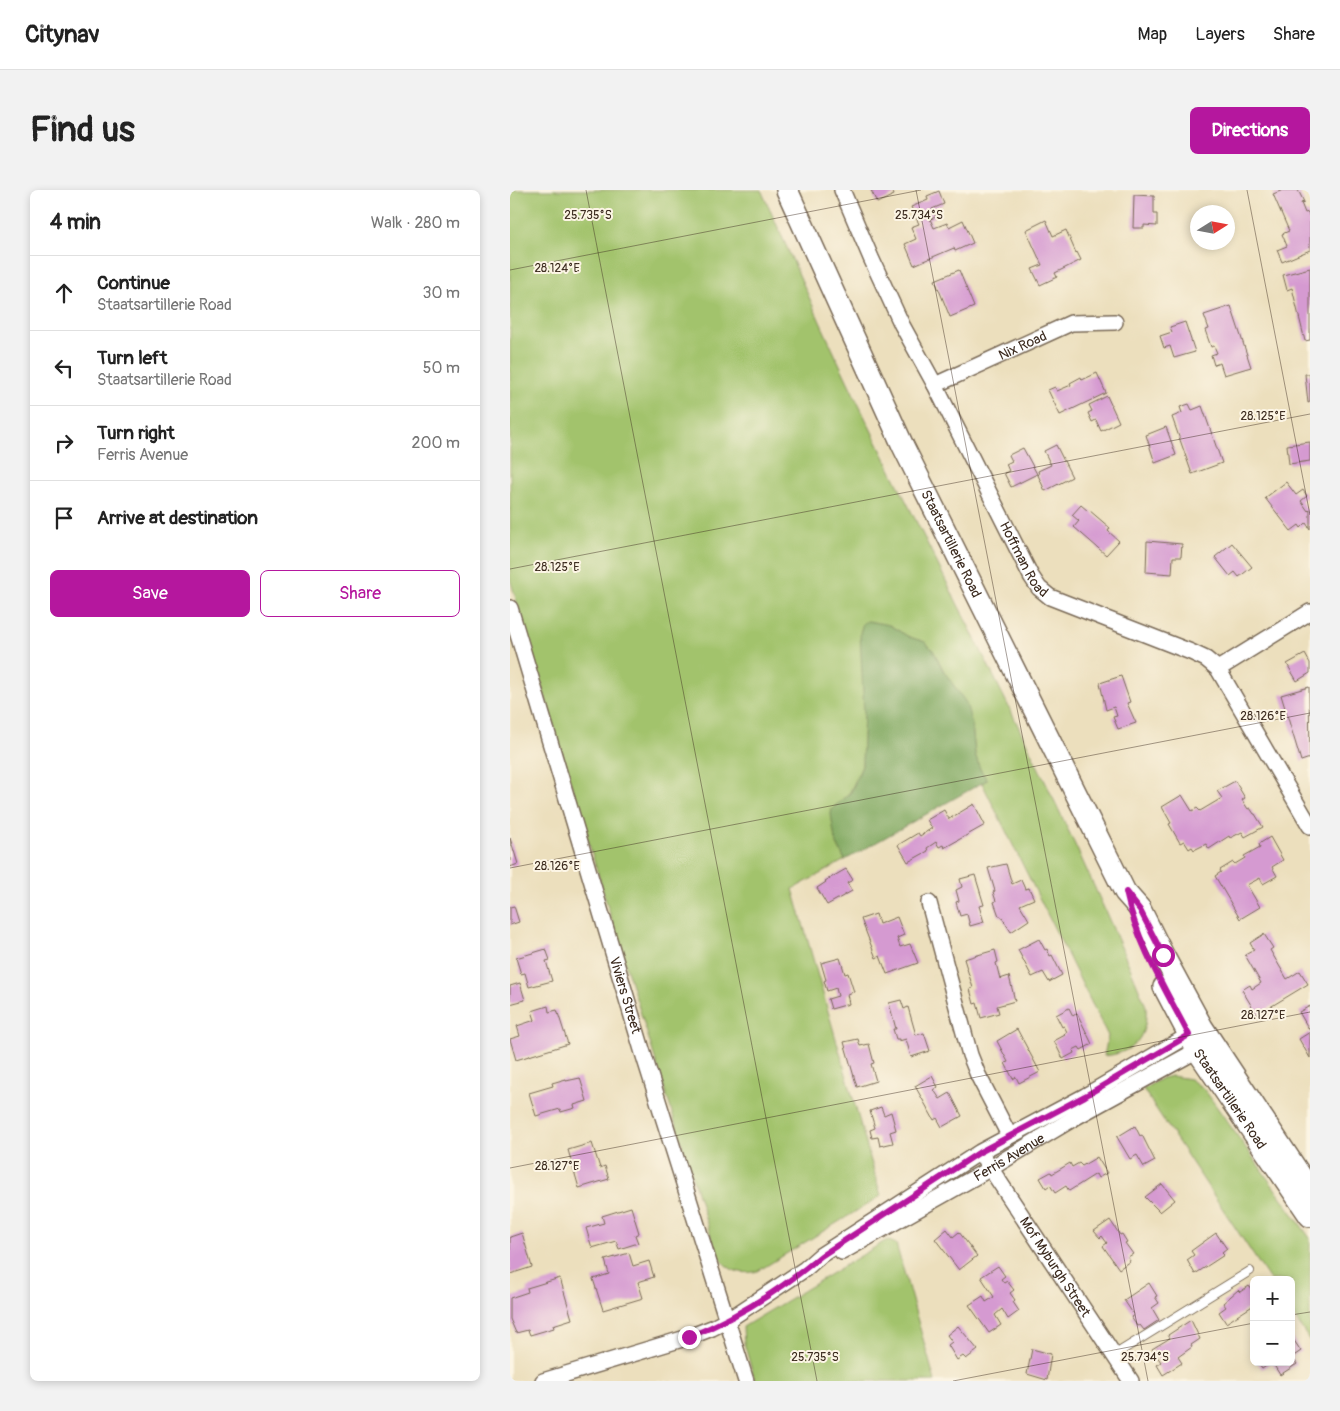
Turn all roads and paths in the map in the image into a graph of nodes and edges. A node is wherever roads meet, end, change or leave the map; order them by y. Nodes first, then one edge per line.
1 (787, 190) edge
2 (842, 190) edge
3 (1114, 322) dead end
4 (935, 386) junction
5 (510, 608) edge
6 (1310, 612) edge
7 (1218, 669) junction
8 (1310, 826) edge
9 (929, 903) dead end
10 (1200, 1039) junction
11 (1009, 1135) junction
12 (980, 1152) junction
13 (991, 1168) junction
14 (1310, 1190) edge
15 (1310, 1216) edge
16 (805, 1270) junction
17 (1250, 1271) dead end
18 (728, 1320) junction
19 (1114, 1355) junction
20 (543, 1381) edge
21 (746, 1381) edge
22 (1131, 1381) edge

1 - 10 street, Staatsartillerie Road
2 - 4 street, Hoffman Road
3 - 4 street, Nix Road
4 - 7 street, Hoffman Road
5 - 18 street, Viviers Street
6 - 7 street
7 - 8 street, Hoffman Road
9 - 11 street
10 - 11 street, Ferris Avenue
10 - 13 street, Ferris Avenue
10 - 14 street, Staatsartillerie Road
10 - 15 street, Staatsartillerie Road
11 - 12 street, Ferris Avenue
12 - 13 street, Mof Myburgh Street
12 - 16 street, Ferris Avenue
13 - 16 street, Ferris Avenue
13 - 19 street, Mof Myburgh Street
16 - 18 street, Ferris Avenue
17 - 19 lane
18 - 20 street, Ferris Avenue
18 - 21 street, Viviers Street
19 - 22 street, Mof Myburgh Street

